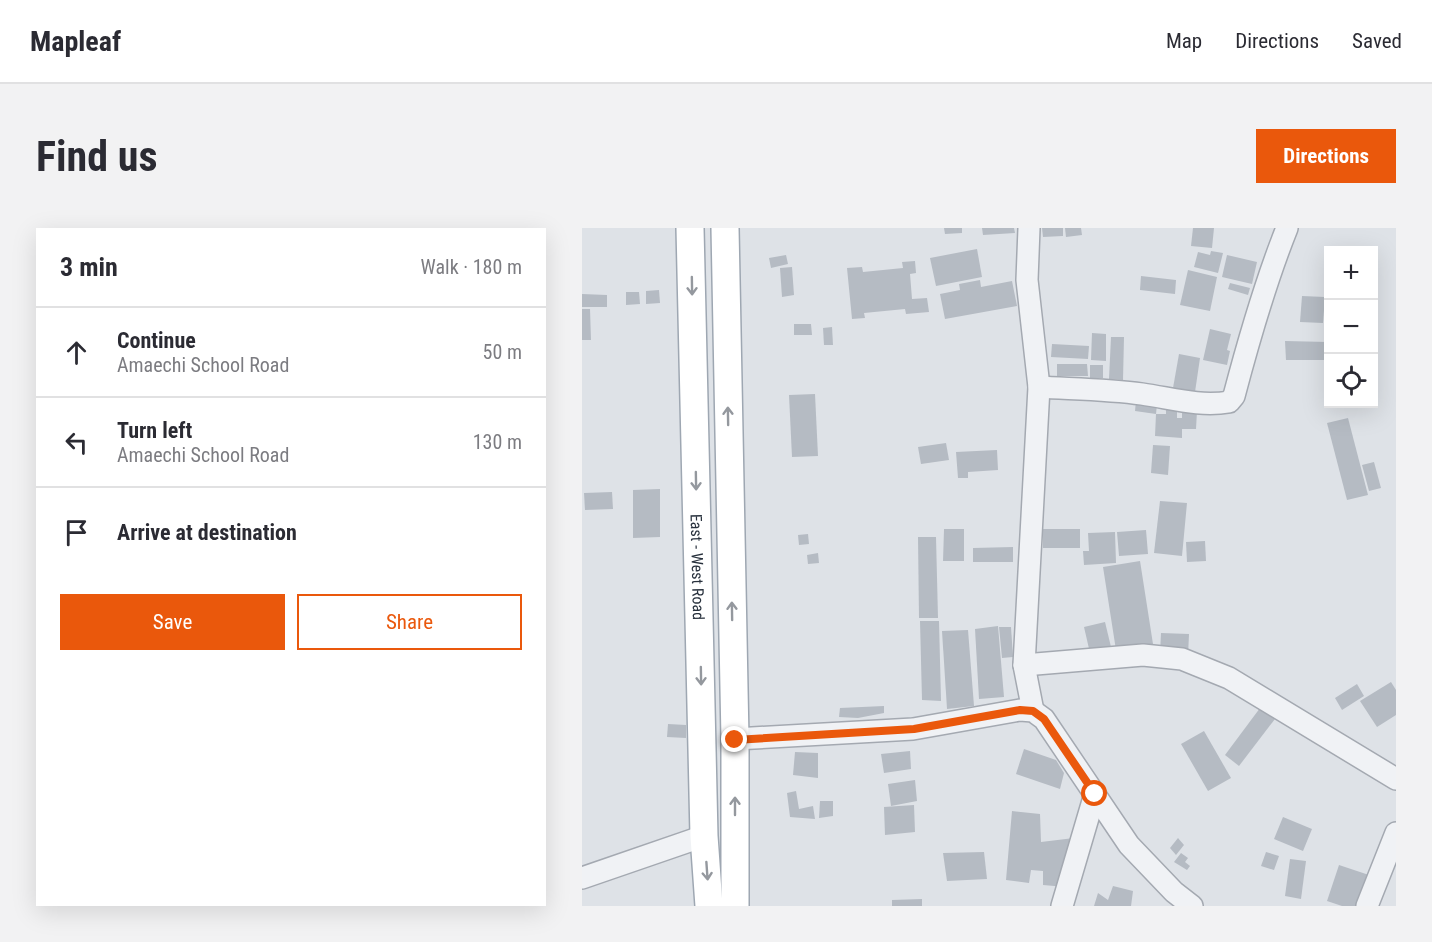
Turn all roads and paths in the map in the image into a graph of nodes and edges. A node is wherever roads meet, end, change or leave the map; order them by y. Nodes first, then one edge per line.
1 (690, 228) edge
2 (724, 228) edge
3 (1029, 228) edge
4 (1287, 228) edge
5 (1039, 387) junction
6 (1024, 665) junction
7 (1033, 711) junction
8 (735, 740) junction
9 (1396, 779) edge
10 (1095, 794) junction
11 (1396, 833) edge
12 (704, 836) junction
13 (582, 878) edge
14 (1173, 899) edge
15 (709, 906) edge
16 (735, 906) edge
17 (1062, 906) edge
18 (1192, 906) edge
19 (1367, 906) edge

1 -> 12 main road, East - West Road
8 -> 2 main road, East - West Road
3 - 5 street
4 - 5 street
5 - 6 street
6 - 7 street
6 - 9 street
7 - 8 street
7 - 10 street
16 -> 8 main road, East - West Road
10 - 14 street
10 - 17 street
11 - 19 street
12 - 13 street
12 -> 15 main road, East - West Road
14 - 18 street

